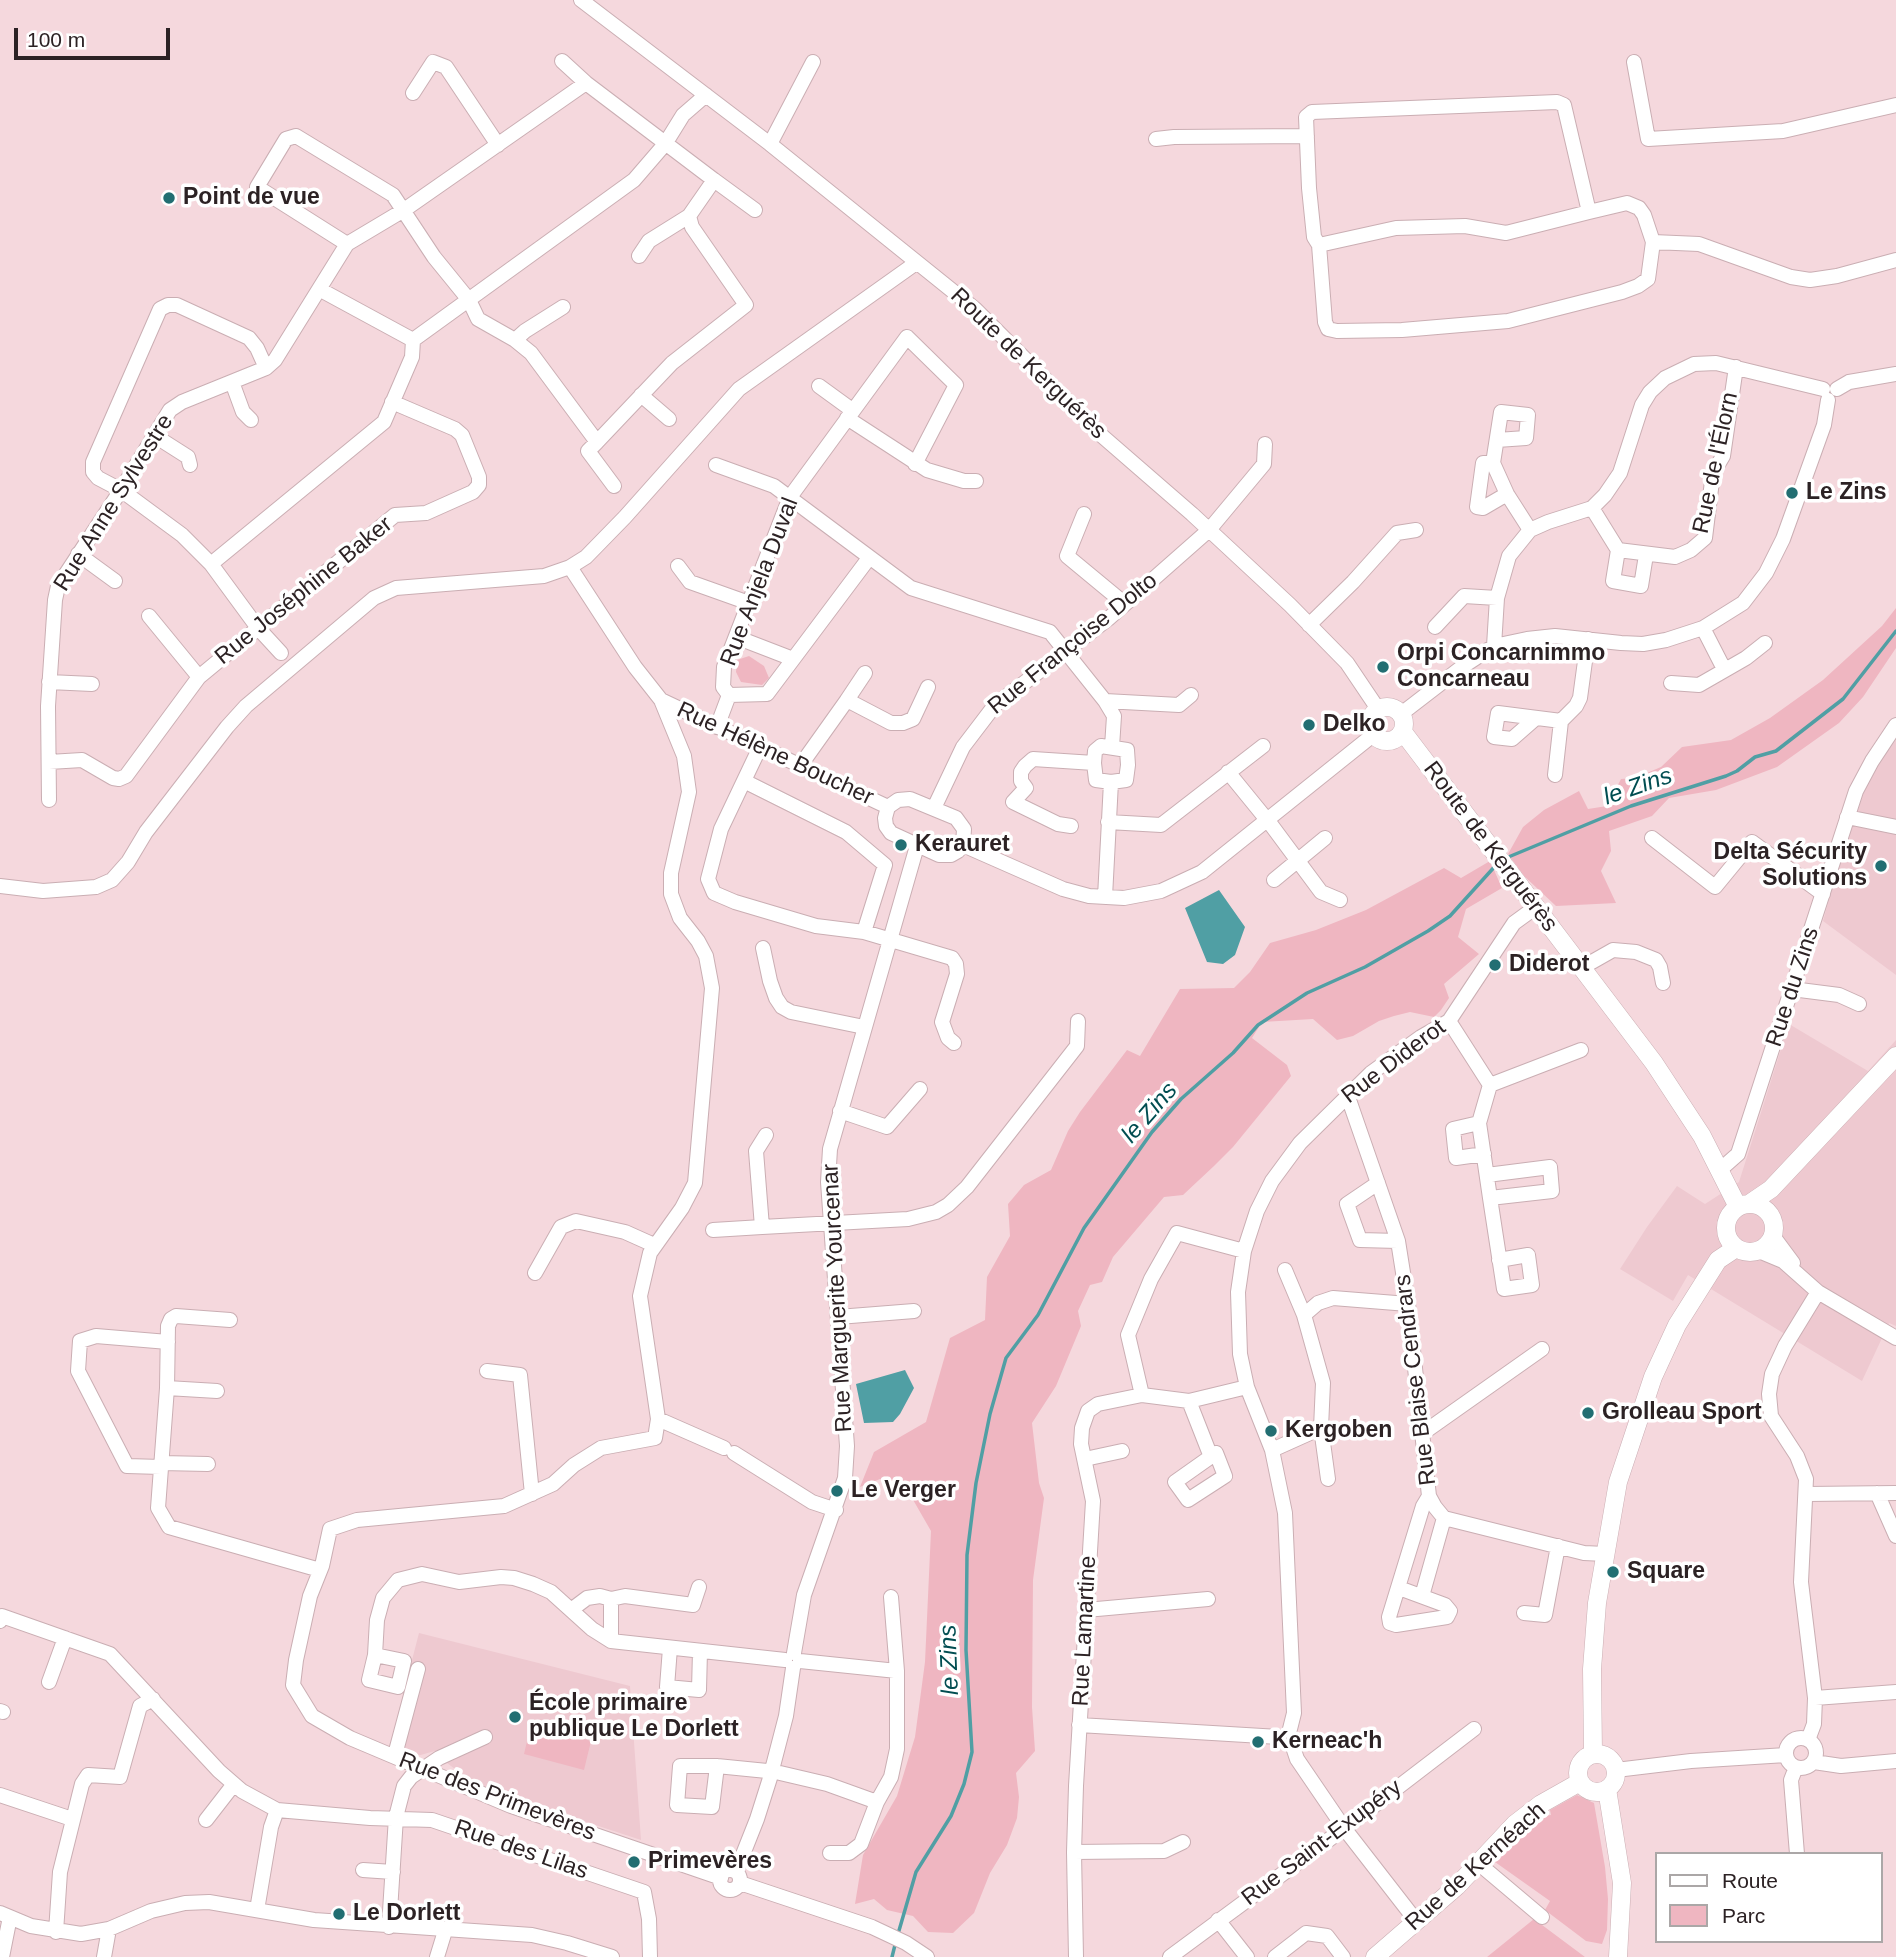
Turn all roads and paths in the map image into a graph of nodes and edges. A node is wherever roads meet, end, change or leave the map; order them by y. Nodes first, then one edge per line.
1 (581, 0) edge
2 (562, 61) dead end
3 (813, 62) dead end
4 (1634, 62) dead end
5 (586, 83) junction
6 (413, 93) dead end
7 (706, 95) junction
8 (1896, 105) edge
9 (1307, 136) junction
10 (1156, 139) dead end
11 (665, 144) junction
12 (770, 144) junction
13 (498, 145) junction
14 (713, 180) junction
15 (404, 210) junction
16 (755, 210) dead end
17 (1589, 212) junction
18 (690, 216) junction
19 (1653, 242) junction
20 (347, 244) junction
21 (1319, 245) junction
22 (639, 256) dead end
23 (1896, 260) edge
24 (916, 263) junction
25 (318, 289) junction
26 (469, 300) junction
27 (563, 307) dead end
28 (413, 340) junction
29 (515, 340) junction
30 (1736, 367) junction
31 (266, 368) junction
32 (1896, 374) edge
33 (232, 382) junction
34 (819, 386) dead end
35 (1829, 393) junction
36 (641, 395) junction
37 (393, 402) junction
38 (850, 414) junction
39 (669, 419) dead end
40 (251, 420) dead end
41 (155, 436) junction
42 (1497, 440) dead end
43 (597, 442) junction
44 (1265, 444) dead end
45 (1493, 463) junction
46 (915, 464) junction
47 (190, 465) dead end
48 (716, 465) dead end
49 (976, 481) dead end
50 (614, 486) dead end
51 (121, 490) junction
52 (1507, 494) junction
53 (790, 497) junction
54 (1592, 508) junction
55 (1084, 514) dead end
56 (1209, 530) junction
57 (1416, 530) dead end
58 (1530, 530) junction
59 (1618, 551) junction
60 (78, 554) junction
61 (1646, 555) junction
62 (869, 558) junction
63 (211, 564) junction
64 (678, 566) dead end
65 (570, 567) junction
66 (115, 581) dead end
67 (1497, 598) junction
68 (749, 603) junction
69 (1125, 604) junction
70 (149, 616) dead end
71 (1309, 625) junction
72 (1435, 627) dead end
73 (258, 628) junction
74 (1703, 628) junction
75 (736, 637) junction
76 (1588, 639) junction
77 (1765, 643) dead end
78 (1494, 646) junction
79 (1064, 651) junction
80 (281, 653) dead end
81 (793, 659) junction
82 (1724, 669) junction
83 (865, 673) dead end
84 (199, 677) junction
85 (49, 682) junction
86 (1671, 682) dead end
87 (92, 684) dead end
88 (928, 687) dead end
89 (729, 695) junction
90 (1191, 695) dead end
91 (661, 700) junction
92 (847, 700) junction
93 (1105, 701) junction
94 (1378, 709) junction
95 (1536, 718) dead end
96 (1562, 720) junction
97 (1402, 723) junction
98 (1896, 725) edge
99 (717, 727) junction
100 (1373, 735) junction
101 (1263, 746) dead end
102 (760, 747) junction
103 (1112, 747) junction
104 (49, 762) junction
105 (1094, 764) junction
106 (800, 766) junction
107 (1228, 772) junction
108 (1555, 775) dead end
109 (744, 781) junction
110 (1111, 782) junction
111 (49, 800) dead end
112 (888, 807) junction
113 (934, 808) junction
114 (1847, 817) junction
115 (1267, 820) junction
116 (1108, 822) junction
117 (1071, 826) dead end
118 (1896, 827) edge
119 (1325, 838) dead end
120 (1652, 838) dead end
121 (963, 845) junction
122 (917, 846) junction
123 (1297, 860) junction
124 (1274, 880) dead end
125 (0, 886) edge
126 (1823, 894) junction
127 (1105, 897) junction
128 (1340, 901) dead end
129 (1536, 907) junction
130 (864, 932) junction
131 (889, 940) junction
132 (762, 947) dead end
133 (1583, 967) junction
134 (1663, 983) dead end
135 (1792, 989) junction
136 (1858, 1004) dead end
137 (1078, 1021) dead end
138 (1449, 1021) junction
139 (864, 1027) junction
140 (954, 1043) dead end
141 (1581, 1050) dead end
142 (1896, 1056) edge
143 (1490, 1085) junction
144 (920, 1089) dead end
145 (1347, 1094) junction
146 (840, 1111) junction
147 (1479, 1124) junction
148 (766, 1135) dead end
149 (1484, 1154) junction
150 (1721, 1169) junction
151 (1487, 1175) junction
152 (1378, 1183) junction
153 (1771, 1189) junction
154 (1489, 1198) junction
155 (1744, 1206) junction
156 (1768, 1212) junction
157 (830, 1223) junction
158 (762, 1227) junction
159 (713, 1230) dead end
160 (1773, 1236) junction
161 (1398, 1241) junction
162 (1732, 1241) junction
163 (654, 1245) junction
164 (1244, 1251) junction
165 (1759, 1251) junction
166 (1499, 1259) dead end
167 (1285, 1270) dead end
168 (535, 1273) dead end
169 (1818, 1292) junction
170 (1408, 1304) junction
171 (914, 1311) dead end
172 (1304, 1315) junction
173 (838, 1317) junction
174 (230, 1320) dead end
175 (1896, 1332) edge
176 (1896, 1338) edge
177 (167, 1342) junction
178 (1542, 1349) dead end
179 (487, 1371) dead end
180 (1247, 1387) junction
181 (167, 1388) junction
182 (217, 1391) dead end
183 (1142, 1395) junction
184 (1189, 1401) junction
185 (658, 1419) junction
186 (1321, 1429) junction
187 (1423, 1433) junction
188 (1272, 1450) junction
189 (1122, 1451) dead end
190 (1211, 1457) dead end
191 (1085, 1460) junction
192 (161, 1464) junction
193 (208, 1464) dead end
194 (1328, 1479) dead end
195 (1877, 1493) junction
196 (1896, 1493) edge
197 (531, 1494) junction
198 (1807, 1494) junction
199 (1429, 1496) junction
200 (836, 1510) junction
201 (1444, 1518) junction
202 (1896, 1536) edge
203 (1558, 1546) junction
204 (1605, 1554) junction
205 (320, 1570) junction
206 (699, 1587) dead end
207 (1399, 1588) junction
208 (1422, 1596) junction
209 (891, 1597) dead end
210 (611, 1598) junction
211 (1208, 1599) dead end
212 (571, 1609) junction
213 (1086, 1610) junction
214 (1524, 1613) dead end
215 (0, 1622) edge
216 (65, 1638) junction
217 (611, 1642) junction
218 (670, 1648) junction
219 (700, 1651) junction
220 (375, 1655) dead end
221 (793, 1660) junction
222 (418, 1669) dead end
223 (897, 1671) junction
224 (49, 1682) dead end
225 (1896, 1692) edge
226 (1815, 1698) junction
227 (153, 1699) junction
228 (1079, 1725) junction
229 (1474, 1729) dead end
230 (1284, 1733) junction
231 (485, 1737) dead end
232 (1808, 1740) junction
233 (396, 1751) dead end
234 (1592, 1753) junction
235 (1786, 1755) junction
236 (1896, 1761) edge
237 (1814, 1762) junction
238 (717, 1766) dead end
239 (1796, 1767) junction
240 (424, 1769) junction
241 (1616, 1770) junction
242 (772, 1772) junction
243 (234, 1784) junction
244 (1594, 1788) junction
245 (0, 1795) edge
246 (877, 1802) junction
247 (277, 1810) junction
248 (398, 1810) junction
249 (72, 1819) junction
250 (206, 1820) dead end
251 (1344, 1828) junction
252 (1183, 1842) dead end
253 (1074, 1852) junction
254 (1797, 1852) edge
255 (830, 1853) dead end
256 (1478, 1863) junction
257 (363, 1870) dead end
258 (393, 1872) junction
259 (738, 1878) junction
260 (257, 1910) junction
261 (5, 1915) edge
262 (1542, 1917) dead end
263 (1218, 1920) junction
264 (1417, 1922) junction
265 (389, 1927) junction
266 (109, 1929) junction
267 (445, 1931) junction
268 (56, 1932) junction
269 (2, 1957) edge
270 (104, 1957) edge
271 (437, 1957) edge
272 (612, 1957) edge
273 (650, 1957) edge
274 (927, 1957) edge
275 (1076, 1957) edge
276 (1170, 1957) edge
277 (1247, 1957) edge
278 (1275, 1957) edge
279 (1343, 1957) edge
280 (1375, 1957) edge
281 (1612, 1957) edge
282 (1618, 1957) edge

1 - 7 street, Route de Kerguérès
2 - 5 street
3 - 12 street
4 - 8 street
5 - 11 street
5 - 13 street
6 - 13 street
7 - 11 street
7 - 12 street, Route de Kerguérès
9 - 10 street
9 - 17 street
9 - 21 street
11 - 14 street
11 - 26 street
12 - 24 street, Route de Kerguérès
13 - 15 street
14 - 16 street
14 - 18 street
15 - 20 street
15 - 20 street
15 - 26 street
17 - 19 street
17 - 21 street
18 - 22 street
18 - 36 street
19 - 21 street
19 - 23 street
20 - 25 street
24 - 56 street, Route de Kerguérès
24 - 65 street
25 - 28 street
25 - 31 street
26 - 28 street
26 - 29 street
27 - 29 street
28 - 37 street
29 - 43 street
30 - 35 street
30 - 54 street
30 - 61 street, Rue de l'Élorn
31 - 33 street, Rue Anne Sylvestre
31 - 51 street
32 - 35 street
33 - 40 street
33 - 41 street, Rue Anne Sylvestre
34 - 38 street
35 - 74 street
36 - 39 street
36 - 43 street
37 - 63 street
37 - 73 street, Rue Joséphine Baker
38 - 46 street
38 - 46 street, Rue Anjela Duval
38 - 53 street, Rue Anjela Duval
41 - 47 street
41 - 51 street, Rue Anne Sylvestre
42 - 45 street
43 - 50 street
44 - 56 street, Rue Françoise Dolto
45 - 52 street
45 - 52 street
46 - 49 street
48 - 53 street
51 - 60 street, Rue Anne Sylvestre
51 - 63 street
52 - 58 street
53 - 62 street
53 - 68 street, Rue Anjela Duval
54 - 58 street
54 - 59 street
55 - 69 street
56 - 69 street, Rue Françoise Dolto
56 - 71 street, Route de Kerguérès
57 - 71 street
58 - 67 street
59 - 61 street, Rue de l'Élorn
59 - 61 street
60 - 66 street
60 - 85 street, Rue Anne Sylvestre
62 - 79 street
62 - 81 street
63 - 73 street
64 - 68 street
65 - 91 street
65 - 125 street
67 - 72 street
67 - 78 street
68 - 75 street, Rue Anjela Duval
69 - 79 street, Rue Françoise Dolto
70 - 84 street
71 - 94 street, Route de Kerguérès
73 - 80 street
73 - 84 street, Rue Joséphine Baker
74 - 76 street
74 - 82 street
75 - 81 street
75 - 89 street, Rue Anjela Duval
76 - 78 street
76 - 96 street
77 - 82 street
78 - 97 street
79 - 93 street
79 - 113 street, Rue Françoise Dolto
81 - 89 street
82 - 86 street
83 - 92 street
84 - 104 street, Rue Joséphine Baker
85 - 87 street
85 - 104 street, Rue Anne Sylvestre
88 - 92 street
89 - 99 street, Rue Anjela Duval
90 - 93 street
91 - 99 street, Rue Hélène Boucher
91 - 163 street
92 - 106 street
93 - 103 street
94 - 97 main road
94 - 100 main road
95 - 96 street
96 - 108 street
97 - 100 main road
97 - 129 main road, Route de Kerguérès
98 - 114 street, Rue du Zins
99 - 102 street, Rue Hélène Boucher
100 - 115 street
101 - 107 street
102 - 106 street, Rue Hélène Boucher
102 - 109 street
103 - 105 street
103 - 110 street
104 - 111 street, Rue Anne Sylvestre
105 - 110 street
105 - 117 street
106 - 112 street, Rue Hélène Boucher
107 - 115 street
107 - 116 street
109 - 130 street
109 - 130 street
110 - 116 street
112 - 113 street
112 - 122 street
113 - 121 street
114 - 118 street
114 - 126 street, Rue du Zins
115 - 123 street
115 - 127 street
116 - 127 street
119 - 123 street
120 - 126 street
121 - 122 street
121 - 127 street
122 - 131 street, Rue Marguerite Yourcenar
123 - 124 street
123 - 128 street
126 - 135 street, Rue du Zins
129 - 133 main road, Route de Kerguérès
129 - 138 street, Rue Diderot
130 - 131 street
131 - 139 street, Rue Marguerite Yourcenar
131 - 140 street
132 - 139 street
133 - 134 street
133 - 150 main road, Route de Kerguérès
135 - 136 street
135 - 150 street, Rue du Zins
137 - 157 street
138 - 143 street
138 - 145 street, Rue Diderot
139 - 146 street, Rue Marguerite Yourcenar
141 - 143 street
142 - 153 main road
143 - 147 street
144 - 146 street
145 - 152 street, Rue Blaise Cendrars
145 - 164 street, Rue Diderot
146 - 157 street, Rue Marguerite Yourcenar
147 - 149 street
147 - 149 street
148 - 158 street
149 - 151 street
150 - 155 main road, Route de Kerguérès
151 - 154 street
151 - 154 street
152 - 161 street, Rue Blaise Cendrars
152 - 161 street
153 - 155 main road
153 - 156 main road
154 - 166 street
155 - 156 main road
155 - 162 main road
156 - 160 main road
157 - 158 street
157 - 173 street, Rue Marguerite Yourcenar
158 - 159 street
160 - 165 main road
160 - 175 street
161 - 170 street, Rue Blaise Cendrars
162 - 165 main road
162 - 204 main road
163 - 168 street
163 - 185 street
164 - 180 street, Rue Diderot
164 - 183 street
165 - 169 street
167 - 172 street
169 - 176 street
169 - 198 street
170 - 172 street
170 - 187 street, Rue Blaise Cendrars
171 - 173 street
172 - 186 street
173 - 200 street, Rue Marguerite Yourcenar
174 - 177 street
177 - 181 street
177 - 192 street
178 - 187 street
179 - 197 street
180 - 184 street
180 - 188 street, Rue Diderot
181 - 182 street
181 - 192 street
183 - 184 street, Rue Lamartine
183 - 191 street, Rue Lamartine
184 - 190 street
185 - 197 street
185 - 200 street
186 - 188 street
186 - 194 street
187 - 199 street, Rue Blaise Cendrars
188 - 230 street, Rue Diderot
189 - 191 street
191 - 213 street, Rue Lamartine
192 - 193 street
192 - 205 street
195 - 196 street
195 - 198 street
195 - 202 street
197 - 205 street
198 - 226 street
199 - 201 street, Rue Blaise Cendrars
199 - 207 street
200 - 221 street, Rue Marguerite Yourcenar
201 - 203 street, Rue Blaise Cendrars
201 - 208 street
203 - 204 street, Rue Blaise Cendrars
203 - 214 street
204 - 234 main road
205 - 240 street, Rue des Primevères
206 - 210 street
207 - 208 street
207 - 208 street
209 - 223 street
210 - 212 street
210 - 217 street
211 - 213 street
212 - 217 street
212 - 220 street
213 - 228 street, Rue Lamartine
215 - 216 street
216 - 224 street
216 - 227 street
217 - 218 street
218 - 219 street
218 - 219 street
219 - 221 street
221 - 223 street
221 - 242 street, Rue Marguerite Yourcenar
222 - 233 street
223 - 246 street
225 - 226 street
226 - 232 street
227 - 243 street
227 - 249 street
228 - 230 street
228 - 253 street, Rue Lamartine
229 - 251 street, Rue Saint-Exupéry
230 - 251 street
231 - 240 street
232 - 235 street
232 - 237 street
234 - 241 main road
234 - 244 main road
235 - 239 street
235 - 241 street
236 - 237 street
237 - 239 street
238 - 242 street
239 - 254 street
240 - 248 street
240 - 259 street, Rue des Primevères
241 - 244 main road
242 - 246 street
242 - 259 street, Rue Marguerite Yourcenar
243 - 247 street
243 - 250 street
244 - 256 main road, Rue de Kernéach
244 - 281 main road
244 - 282 main road
245 - 249 street
246 - 255 street
247 - 248 street, Rue des Lilas
247 - 260 street
248 - 258 street
248 - 273 street, Rue des Lilas
249 - 268 street
251 - 263 street, Rue Saint-Exupéry
251 - 264 street
252 - 253 street
253 - 275 street, Rue Lamartine
256 - 262 street
256 - 264 main road, Rue de Kernéach
257 - 258 street
258 - 265 street
259 - 274 street
260 - 265 street
260 - 266 street
261 - 268 street
261 - 269 street
263 - 276 street, Rue Saint-Exupéry
263 - 277 street
264 - 280 main road, Rue de Kernéach
265 - 267 street
266 - 268 street
266 - 270 street
267 - 271 street
267 - 272 street
278 - 279 street

